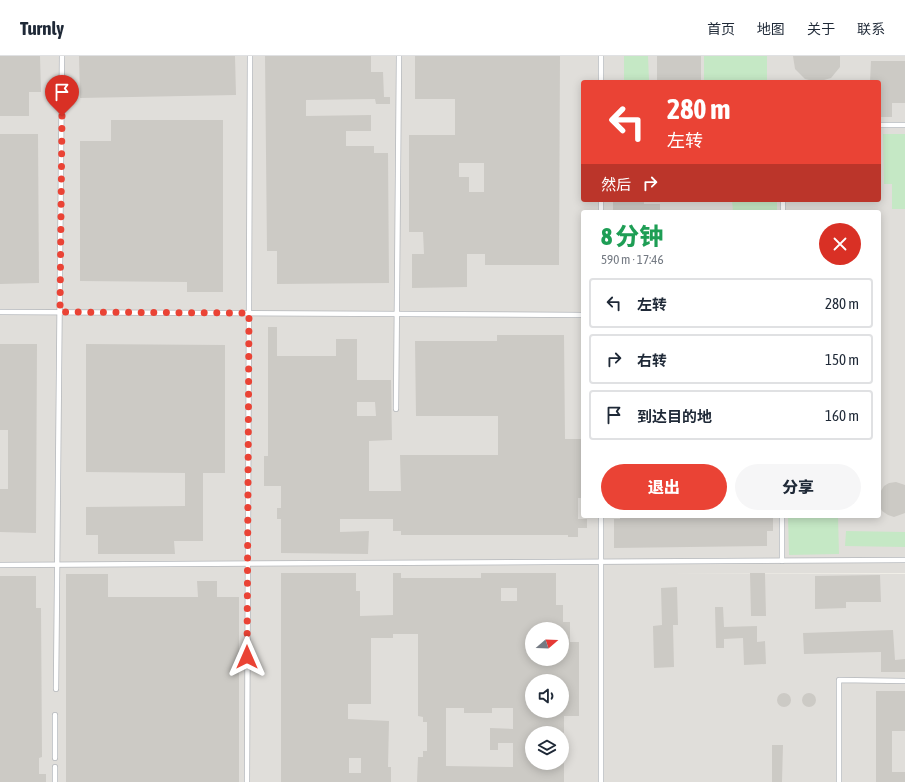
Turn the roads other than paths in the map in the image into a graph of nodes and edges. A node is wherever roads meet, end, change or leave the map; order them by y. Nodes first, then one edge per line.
1 (62, 56) edge
2 (250, 56) edge
3 (399, 56) edge
4 (601, 56) edge
5 (601, 80) edge
6 (881, 125) edge
7 (905, 125) edge
8 (0, 312) edge
9 (60, 312) junction
10 (249, 313) junction
11 (397, 314) junction
12 (581, 315) edge
13 (396, 409) dead end
14 (601, 518) edge
15 (782, 518) edge
16 (905, 560) edge
17 (782, 561) junction
18 (601, 562) junction
19 (248, 564) junction
20 (0, 565) edge
21 (57, 565) junction
22 (905, 681) edge
23 (56, 689) dead end
24 (55, 716) dead end
25 (55, 758) dead end
26 (55, 767) dead end
27 (55, 782) edge
28 (247, 782) edge
29 (601, 782) edge
30 (839, 782) edge

1 - 9 lane
2 - 10 lane
3 - 11 lane
4 - 5 lane
6 - 7 lane
8 - 9 lane
9 - 10 lane
9 - 21 lane
10 - 11 lane
10 - 19 lane
11 - 12 lane
11 - 13 lane
14 - 18 lane
15 - 17 lane
16 - 17 lane
17 - 18 lane
18 - 19 lane
18 - 29 lane
19 - 21 lane
19 - 28 lane
20 - 21 lane
21 - 23 lane
22 - 30 lane
24 - 25 lane
26 - 27 lane

